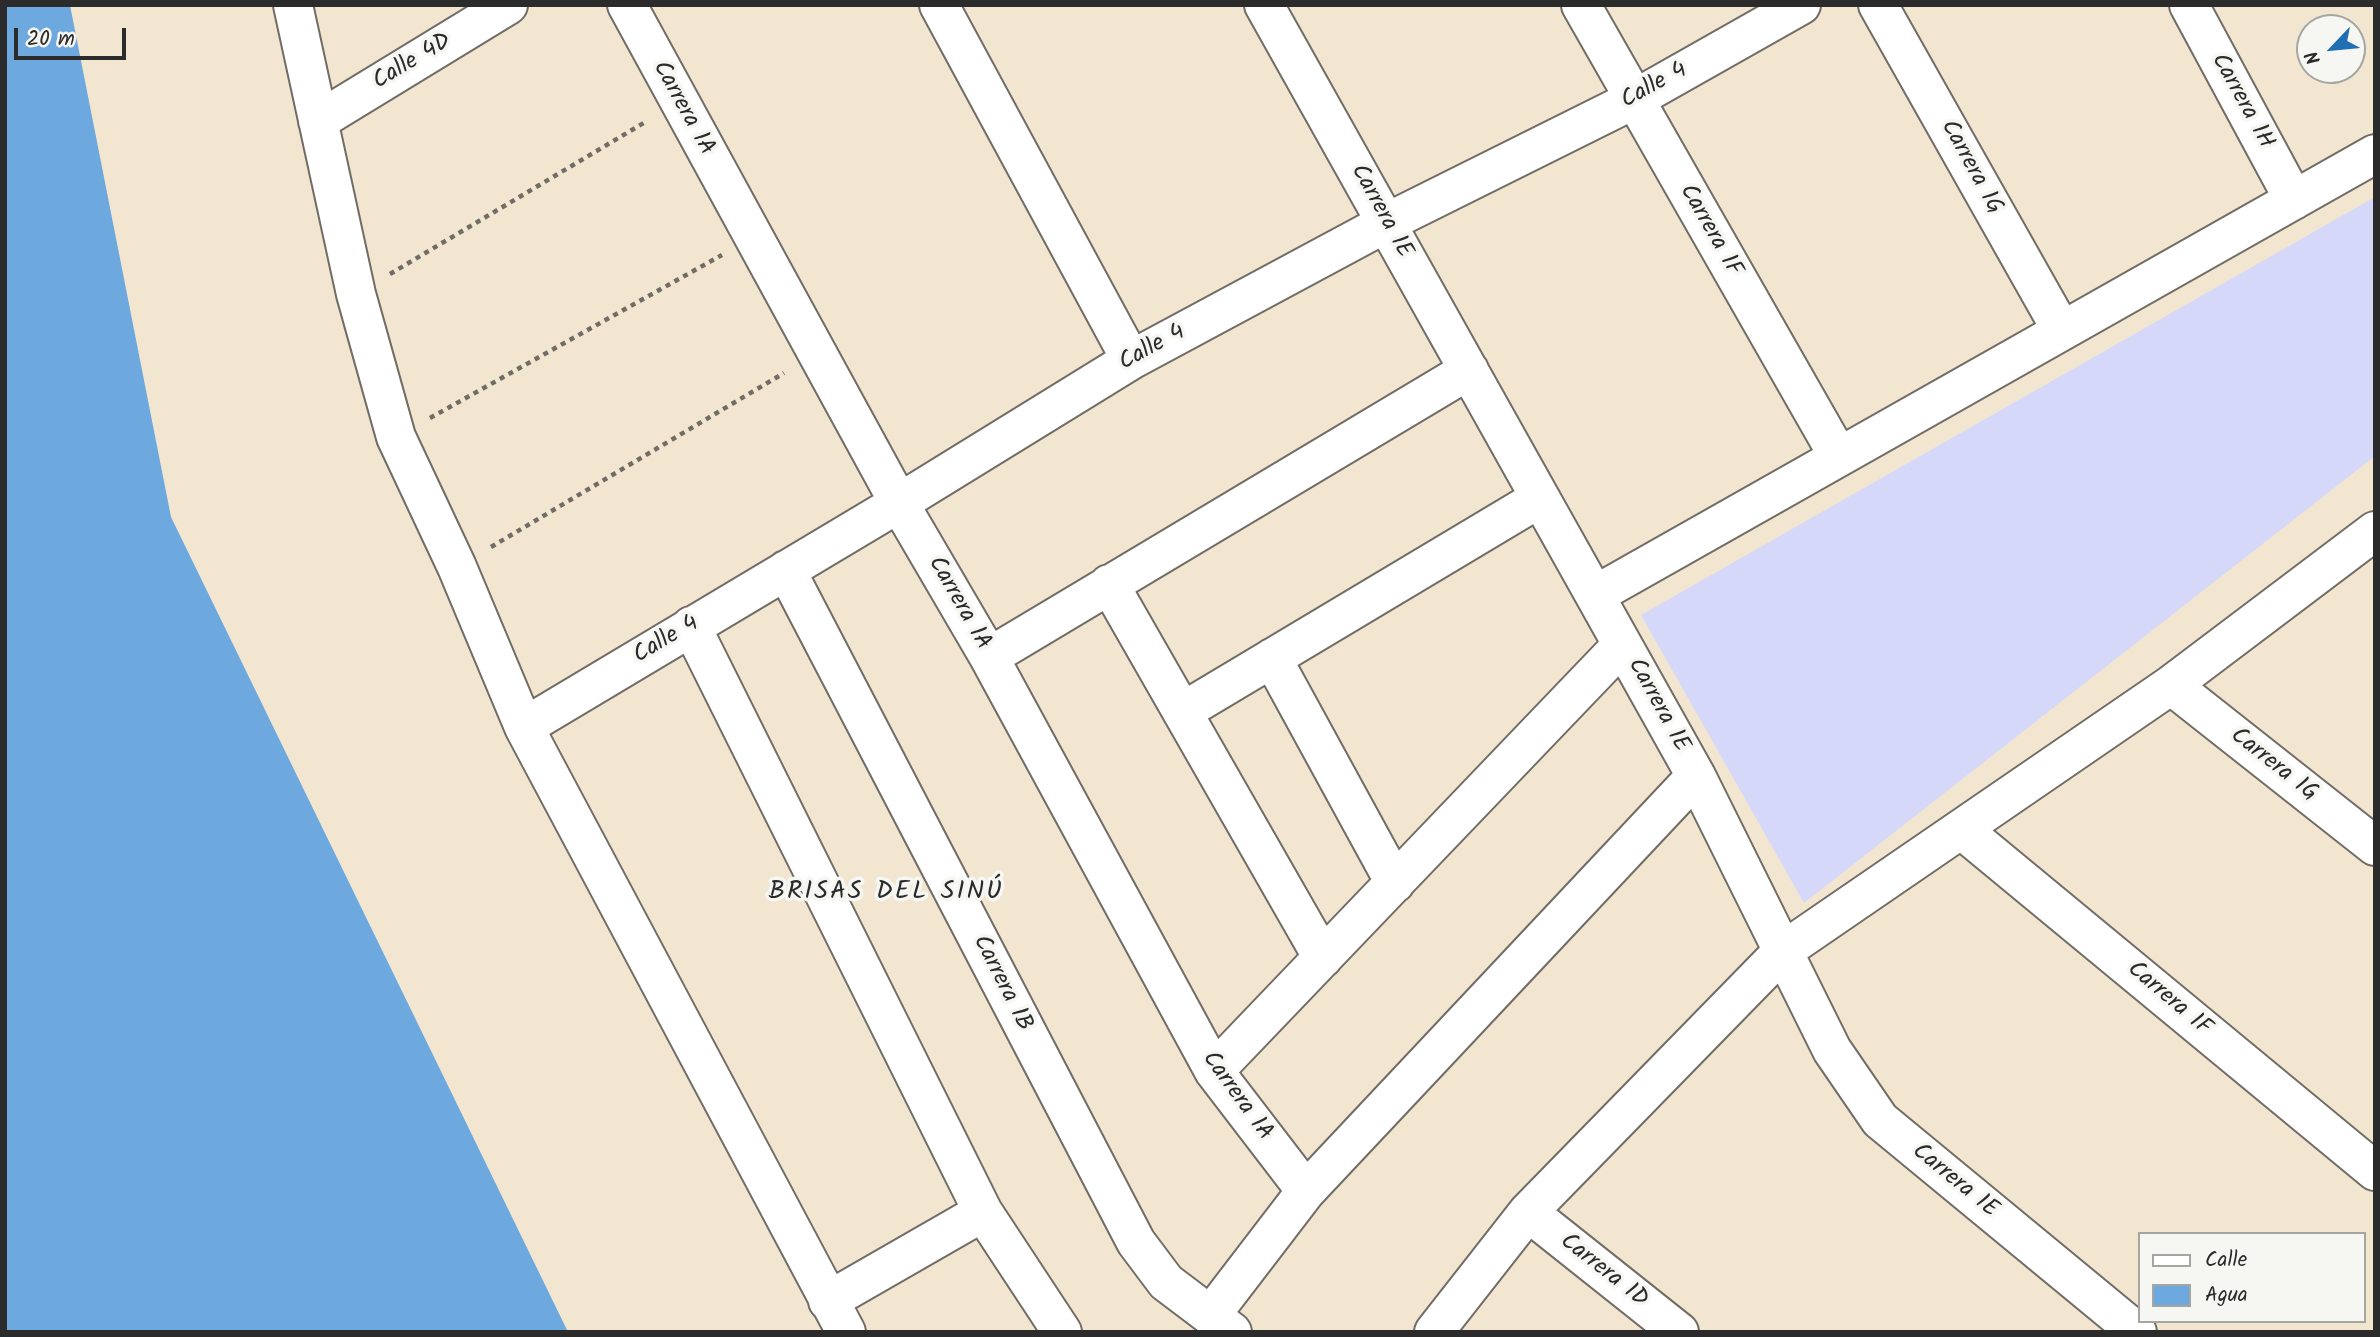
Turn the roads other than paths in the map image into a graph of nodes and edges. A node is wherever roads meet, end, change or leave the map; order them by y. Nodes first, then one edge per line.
1 (293, 5) edge
2 (508, 5) edge
3 (627, 5) edge
4 (939, 5) edge
5 (1264, 5) edge
6 (1580, 5) edge
7 (1801, 5) edge
8 (1878, 5) edge
9 (2189, 5) edge
10 (1633, 100) junction
11 (318, 121) junction
12 (2375, 154) edge
13 (2294, 200) junction
14 (1386, 223) junction
15 (2062, 331) junction
16 (1131, 360) junction
17 (1469, 370) junction
18 (1839, 457) junction
19 (1540, 498) junction
20 (899, 503) junction
21 (2375, 531) edge
22 (786, 570) junction
23 (1109, 584) junction
24 (1595, 595) junction
25 (691, 626) junction
26 (1622, 645) junction
27 (989, 657) junction
28 (1272, 658) junction
29 (2171, 685) junction
30 (1182, 712) junction
31 (524, 727) junction
32 (1696, 776) junction
33 (1961, 829) junction
34 (2375, 846) edge
35 (1395, 883) junction
36 (1783, 951) junction
37 (1324, 958) junction
38 (1213, 1071) junction
39 (2375, 1171) edge
40 (1306, 1191) junction
41 (983, 1212) junction
42 (1528, 1212) junction
43 (837, 1317) edge
44 (1222, 1323) edge
45 (1062, 1332) edge
46 (1434, 1332) edge
47 (1679, 1332) edge
48 (2137, 1332) edge

1 - 11 street
2 - 11 street, Calle 4D
3 - 20 street, Carrera 1A
4 - 16 street
5 - 14 street, Carrera 1E
6 - 10 street, Carrera 1F
7 - 10 street, Calle 4
8 - 15 street, Carrera 1G
9 - 13 street, Carrera 1H
10 - 14 street, Calle 4
10 - 18 street, Carrera 1F
11 - 31 street
12 - 13 street
13 - 15 street
14 - 16 street, Calle 4
14 - 17 street, Carrera 1E
15 - 18 street
16 - 20 street, Calle 4
17 - 19 street, Carrera 1E
17 - 23 street
18 - 24 street
19 - 24 street, Carrera 1E
19 - 28 street
20 - 22 street, Calle 4
20 - 27 street, Carrera 1A
21 - 29 street
22 - 25 street, Calle 4
22 - 44 street, Carrera 1B
23 - 27 street
23 - 30 street
24 - 26 street, Carrera 1E
25 - 31 street, Calle 4
25 - 41 street
26 - 32 street, Carrera 1E
26 - 35 street
27 - 38 street, Carrera 1A
28 - 30 street
28 - 35 street
29 - 33 street
29 - 34 street, Carrera 1G
30 - 37 street
31 - 43 street
32 - 36 street, Carrera 1E
32 - 40 street
33 - 36 street
33 - 39 street, Carrera 1F
35 - 37 street
36 - 42 street
36 - 48 street, Carrera 1E
37 - 38 street
38 - 40 street, Carrera 1A
40 - 44 street
41 - 43 street
41 - 45 street
42 - 46 street
42 - 47 street, Carrera 1D

